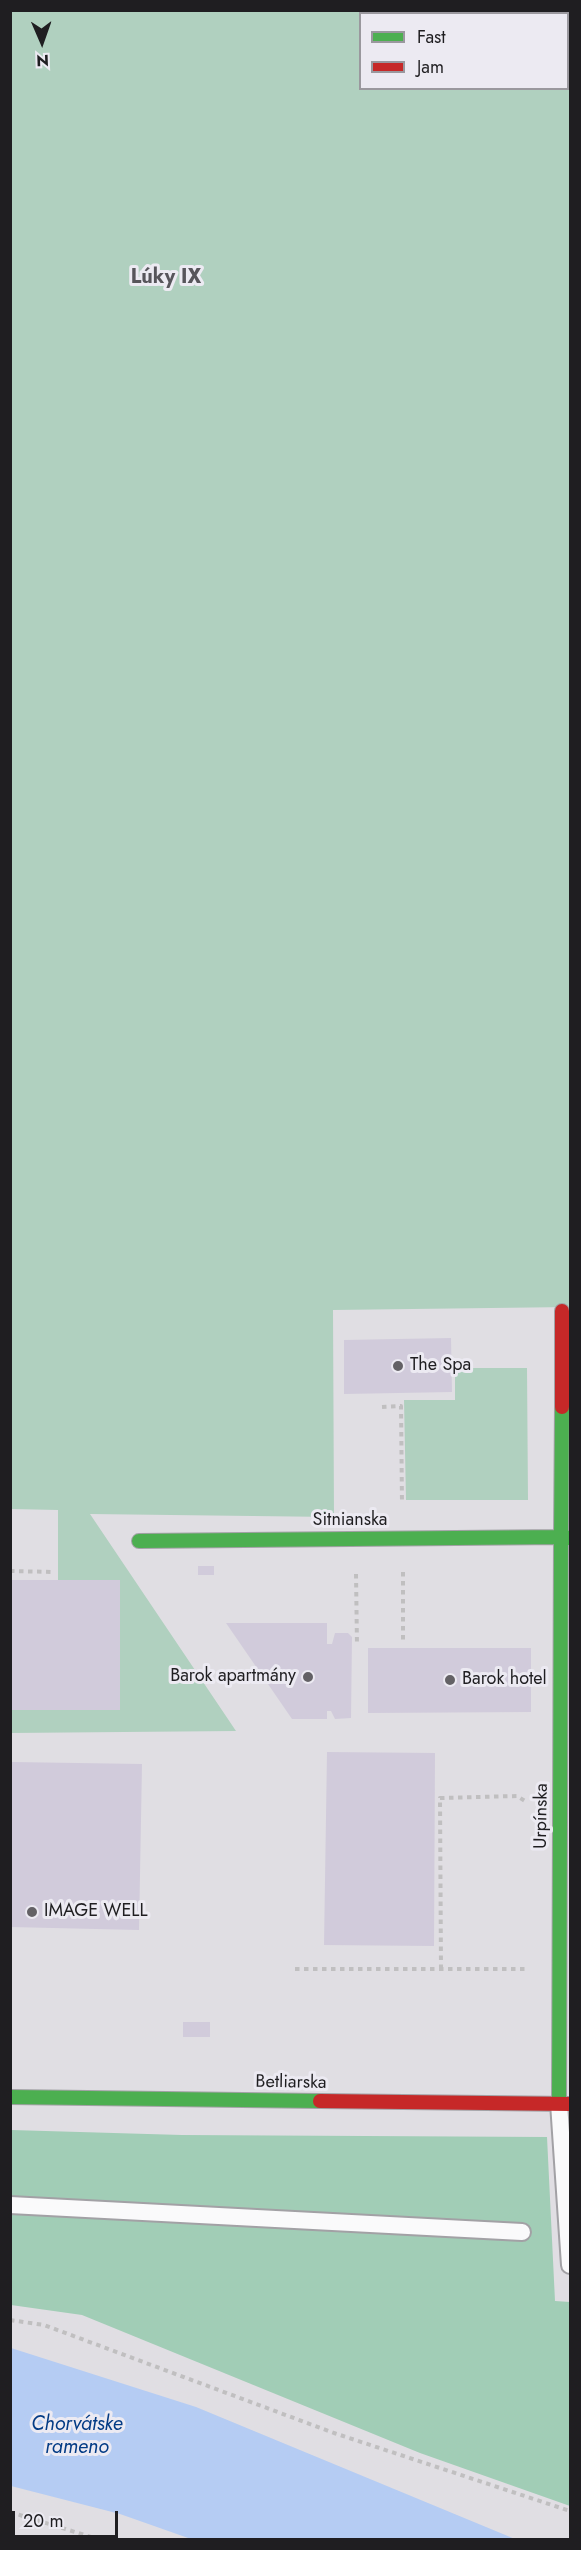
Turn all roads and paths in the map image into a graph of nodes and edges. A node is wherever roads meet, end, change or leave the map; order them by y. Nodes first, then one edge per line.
1 (562, 1311) dead end
2 (381, 1407) dead end
3 (406, 1513) dead end
4 (566, 1538) edge
5 (139, 1541) dead end
6 (356, 1567) dead end
7 (403, 1567) dead end
8 (10, 1571) edge
9 (54, 1572) dead end
10 (403, 1644) dead end
11 (357, 1646) dead end
12 (532, 1806) dead end
13 (295, 1969) dead end
14 (441, 1969) junction
15 (529, 1969) dead end
16 (10, 2097) edge
17 (565, 2104) edge
18 (10, 2205) edge
19 (522, 2232) dead end
20 (570, 2265) edge
21 (10, 2320) edge
22 (570, 2511) edge
23 (10, 2512) edge
24 (101, 2540) edge

1 - 4 street, Urpínska
2 - 3 path
4 - 5 street, Sitnianska
4 - 17 street, Urpínska
6 - 11 path
7 - 10 path
8 - 9 path
12 - 14 path
13 - 14 path
14 - 15 path
16 - 17 street, Betliarska
17 - 20 lane
18 - 19 lane
21 - 22 path
23 - 24 path

